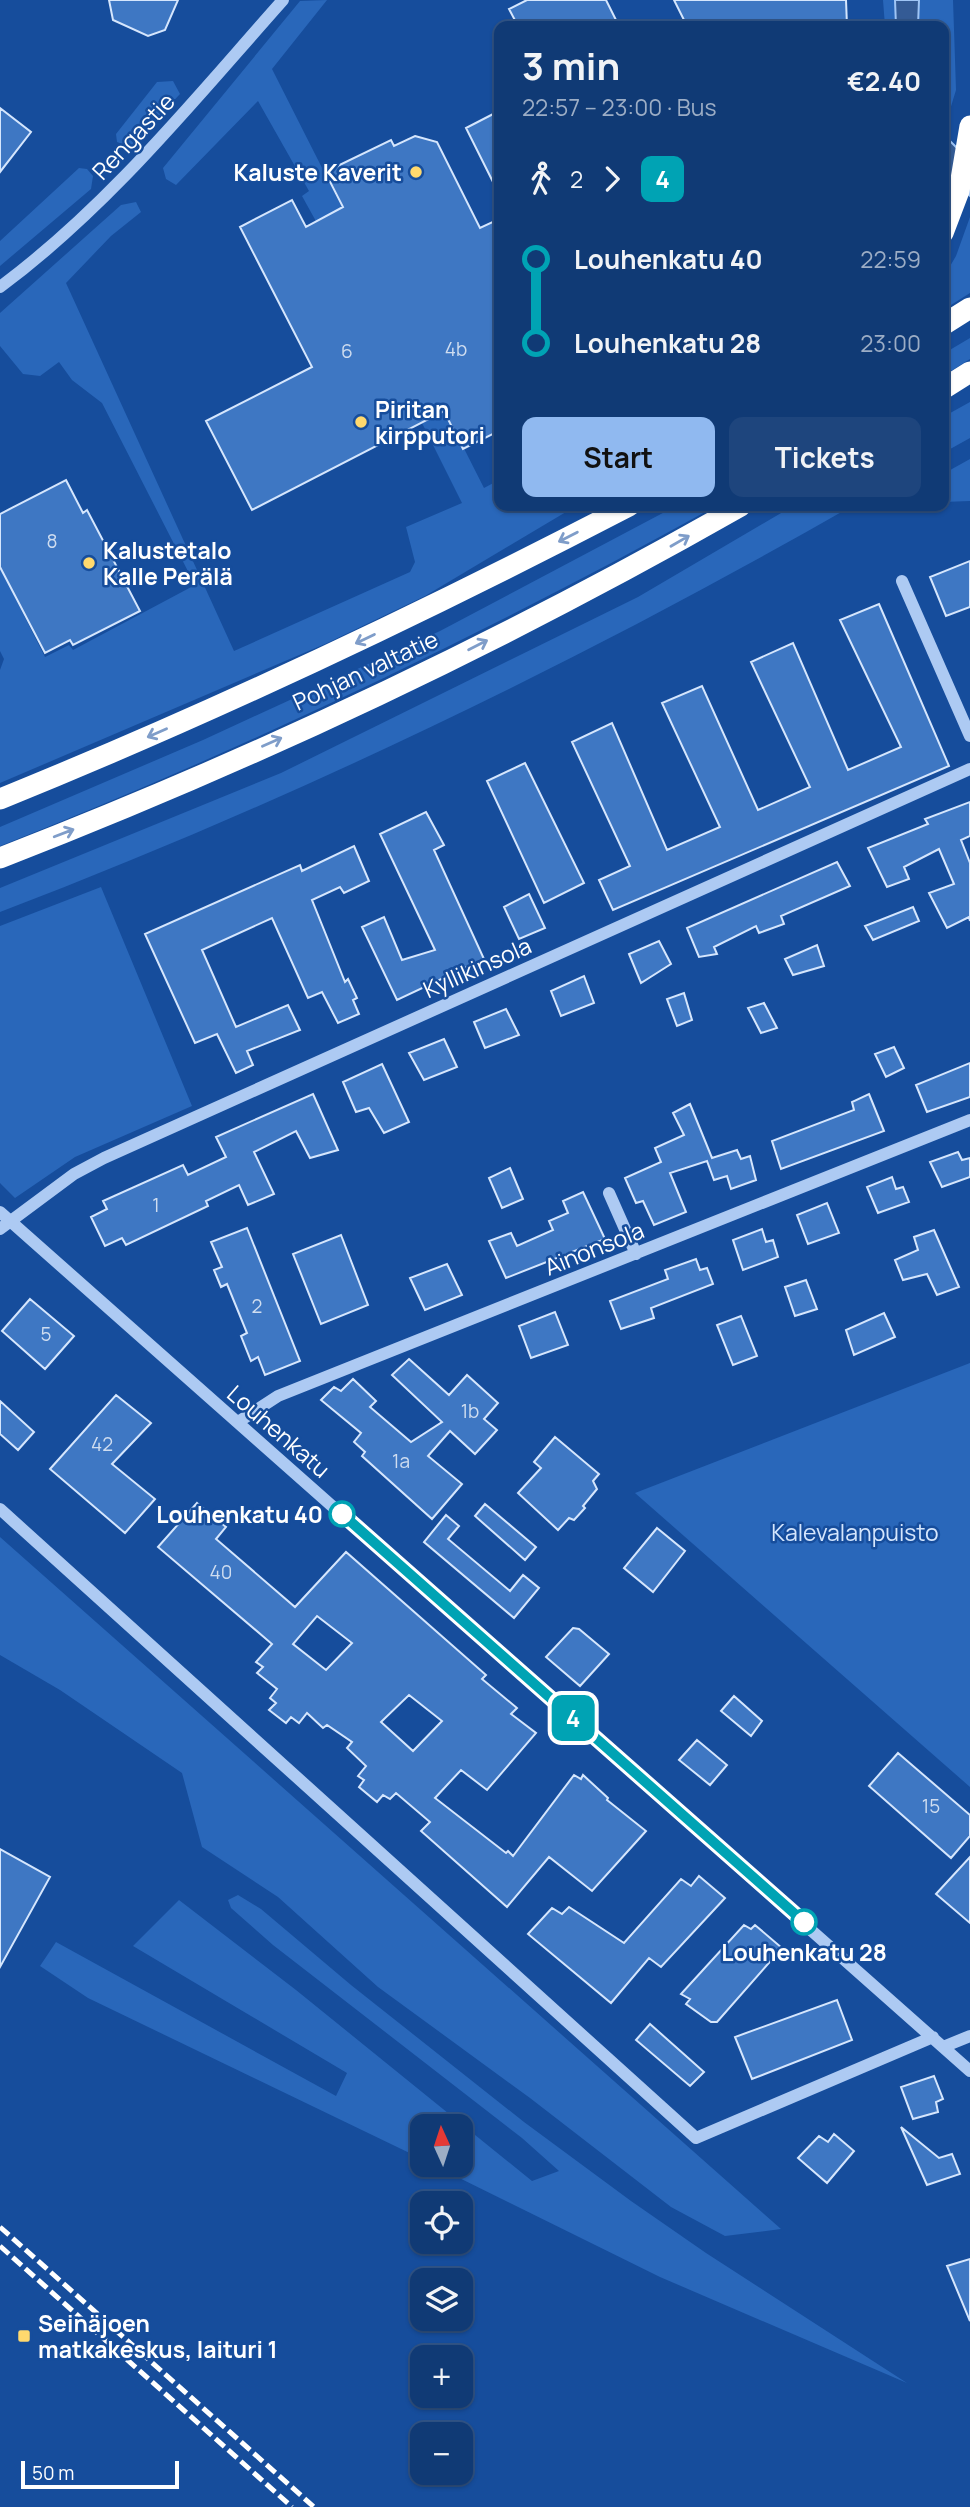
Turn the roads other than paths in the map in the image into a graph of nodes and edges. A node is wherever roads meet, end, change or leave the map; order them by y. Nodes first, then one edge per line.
1 (283, 0) edge
2 (969, 133) edge
3 (949, 219) edge
4 (0, 287) edge
5 (970, 308) edge
6 (949, 321) edge
7 (970, 372) edge
8 (949, 385) edge
9 (619, 511) edge
10 (732, 511) edge
11 (902, 581) dead end
12 (970, 736) edge
13 (970, 769) edge
14 (0, 799) edge
15 (0, 858) edge
16 (970, 1120) edge
17 (609, 1194) dead end
18 (3, 1220) edge
19 (636, 1254) junction
20 (237, 1422) junction
21 (0, 1509) edge
22 (970, 2036) edge
23 (938, 2042) junction
24 (970, 2071) edge

1 - 4 street, Rengastie
2 - 3 highway
5 - 6 highway
7 - 8 highway
9 -> 14 highway, Pohjan valtatie
15 -> 10 highway, Pohjan valtatie
11 - 12 street
13 - 18 street, Kyllikinsola
16 - 19 street, Ainonsola
17 - 19 street
18 - 20 street, Louhenkatu
19 - 20 street, Ainonsola
20 - 23 street, Louhenkatu
21 - 23 street
22 - 23 street
23 - 24 street, Louhenkatu

